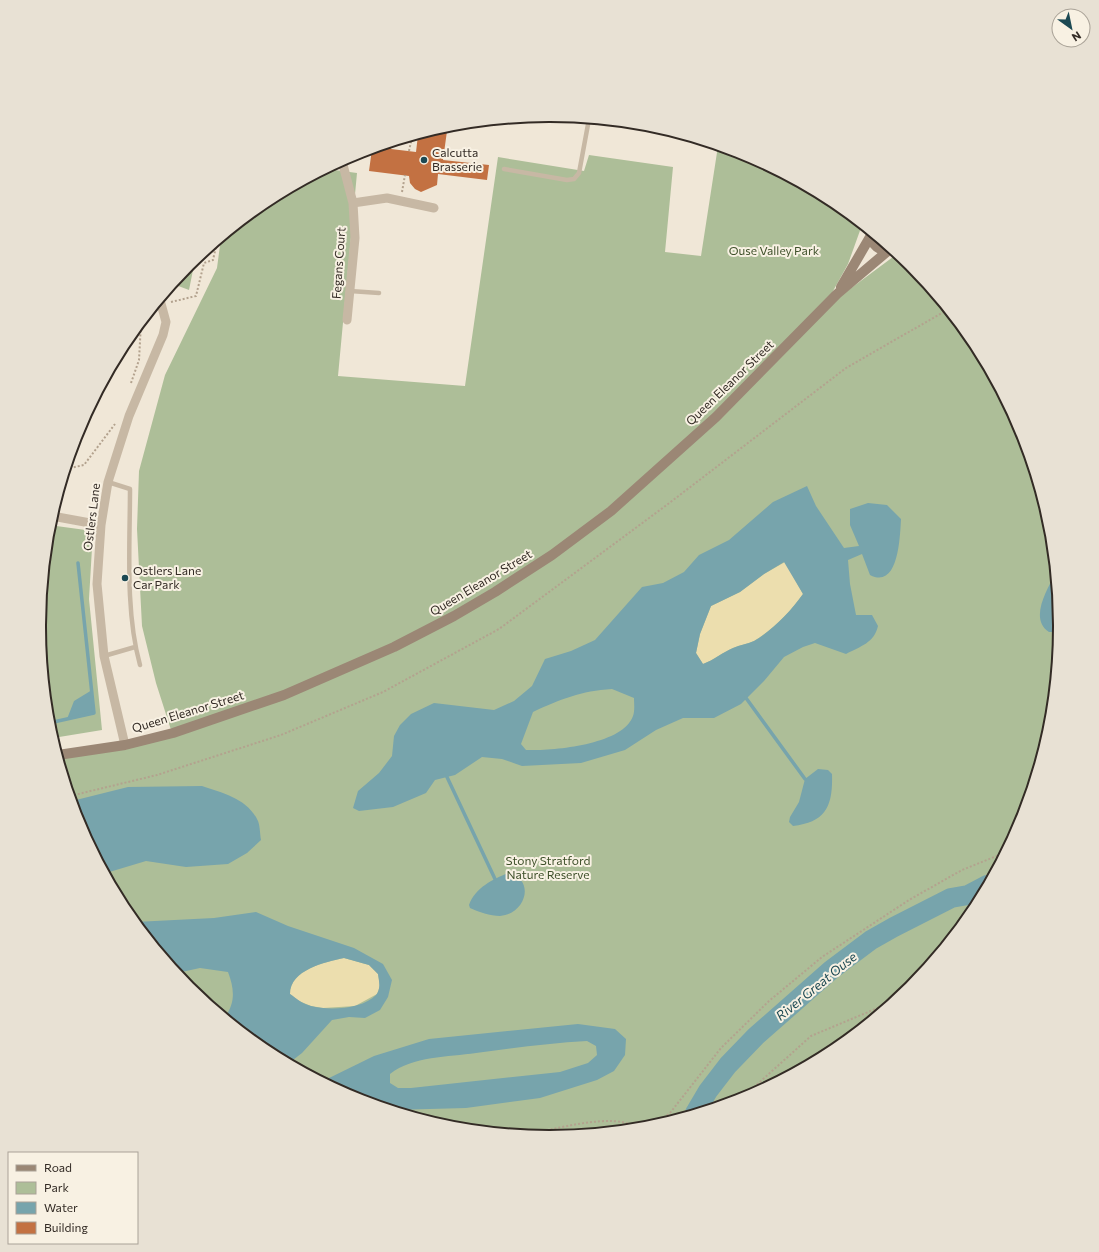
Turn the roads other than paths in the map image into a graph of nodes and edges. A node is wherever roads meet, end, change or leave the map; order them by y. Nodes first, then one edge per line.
1 (588, 125) edge
2 (344, 167) edge
3 (504, 169) dead end
4 (353, 203) junction
5 (434, 208) dead end
6 (869, 237) edge
7 (871, 239) edge
8 (884, 249) edge
9 (887, 253) edge
10 (350, 291) junction
11 (379, 293) dead end
12 (837, 294) junction
13 (162, 305) edge
14 (347, 320) dead end
15 (108, 482) junction
16 (58, 517) edge
17 (101, 526) junction
18 (135, 647) junction
19 (104, 656) junction
20 (140, 665) dead end
21 (125, 745) junction
22 (63, 754) edge

1 - 3 lane
2 - 4 street, Fegans Court
4 - 5 street
4 - 10 street, Fegans Court
6 - 12 street, Queen Eleanor Street
7 - 8 street
9 - 12 street, Queen Eleanor Street
10 - 11 lane
10 - 14 street, Fegans Court
12 - 21 street, Queen Eleanor Street
13 - 15 street, Ostlers Lane
15 - 17 street, Ostlers Lane
15 - 18 lane
16 - 17 street
17 - 19 street, Ostlers Lane
18 - 19 lane
18 - 20 lane
19 - 21 street, Ostlers Lane
21 - 22 street, Queen Eleanor Street

